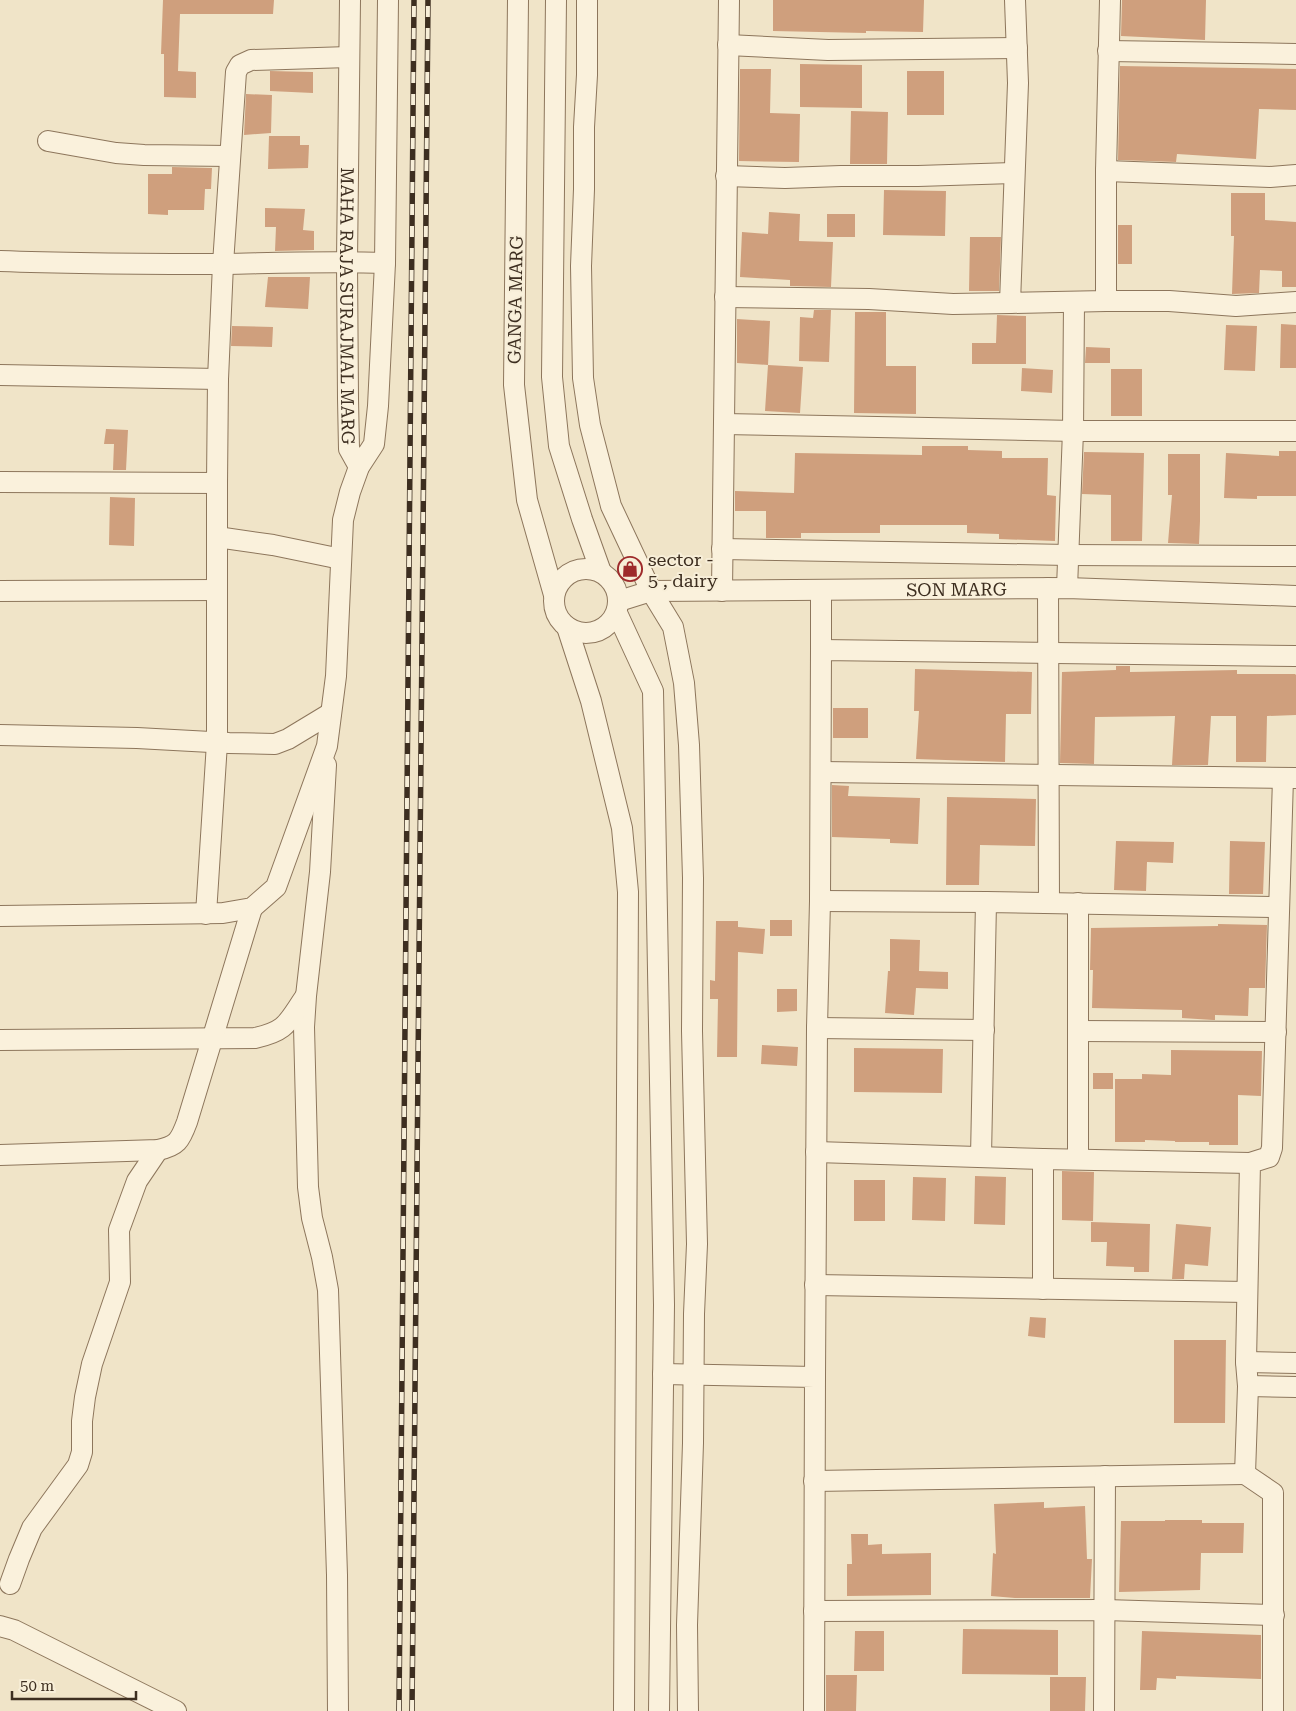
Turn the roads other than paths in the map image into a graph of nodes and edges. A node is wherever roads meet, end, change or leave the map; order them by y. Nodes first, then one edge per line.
1 (350, 0) edge
2 (388, 0) edge
3 (518, 0) edge
4 (556, 0) edge
5 (587, 0) edge
6 (728, 0) edge
7 (1015, 0) edge
8 (1110, 0) edge
9 (728, 45) junction
10 (1017, 48) junction
11 (1108, 51) junction
12 (1296, 54) edge
13 (349, 58) junction
14 (48, 141) dead end
15 (230, 156) junction
16 (1106, 171) junction
17 (1013, 173) junction
18 (1296, 175) edge
19 (726, 176) junction
20 (0, 261) edge
21 (347, 262) junction
22 (385, 263) junction
23 (223, 264) junction
24 (725, 297) junction
25 (1106, 301) junction
26 (1074, 302) junction
27 (1296, 302) edge
28 (1010, 303) junction
29 (0, 375) edge
30 (218, 379) junction
31 (724, 424) junction
32 (1073, 431) junction
33 (1296, 431) edge
34 (358, 468) junction
35 (0, 482) edge
36 (217, 483) junction
37 (217, 537) junction
38 (722, 549) junction
39 (1068, 555) junction
40 (1296, 556) edge
41 (341, 559) junction
42 (600, 572) junction
43 (1057, 588) junction
44 (217, 590) junction
45 (651, 590) junction
46 (820, 590) junction
47 (0, 591) edge
48 (722, 591) junction
49 (554, 595) junction
50 (1296, 596) edge
51 (618, 607) junction
52 (566, 627) junction
53 (822, 650) junction
54 (1049, 653) junction
55 (1296, 656) edge
56 (331, 713) junction
57 (0, 735) edge
58 (217, 743) junction
59 (327, 746) junction
60 (821, 772) junction
61 (1049, 775) junction
62 (1290, 778) edge
63 (820, 901) junction
64 (986, 902) junction
65 (1049, 903) junction
66 (1078, 903) junction
67 (1279, 907) junction
68 (252, 908) junction
69 (206, 914) junction
70 (0, 916) edge
71 (1287, 933) edge
72 (306, 996) junction
73 (817, 1028) junction
74 (984, 1030) junction
75 (1078, 1031) junction
76 (1276, 1032) junction
77 (212, 1038) junction
78 (0, 1040) edge
79 (158, 1150) junction
80 (816, 1152) junction
81 (0, 1156) edge
82 (981, 1157) junction
83 (1043, 1158) junction
84 (1078, 1159) junction
85 (1250, 1163) junction
86 (816, 1285) junction
87 (1043, 1289) junction
88 (1247, 1292) junction
89 (1246, 1362) junction
90 (1296, 1363) edge
91 (663, 1374) junction
92 (694, 1374) junction
93 (815, 1376) junction
94 (1248, 1386) junction
95 (1296, 1387) edge
96 (1245, 1474) junction
97 (1105, 1476) junction
98 (814, 1481) junction
99 (10, 1584) dead end
100 (1105, 1610) junction
101 (814, 1611) junction
102 (1274, 1615) junction
103 (0, 1626) edge
104 (176, 1711) edge
105 (338, 1711) edge
106 (624, 1711) edge
107 (659, 1711) edge
108 (688, 1711) edge
109 (814, 1711) edge
110 (1104, 1711) edge
111 (1273, 1711) edge

1 - 13 street, MAHA RAJA SURAJMAL MARG
2 - 22 street, MAHA RAJA SURAJMAL MARG
3 - 49 street, GANGA MARG
4 - 42 street
5 - 45 street
6 - 9 street
7 - 10 street
8 - 11 street
9 - 10 street
9 - 19 street
10 - 17 street
11 - 12 street
11 - 16 street
13 - 15 street
13 - 21 street, MAHA RAJA SURAJMAL MARG
14 - 15 street
15 - 23 street
16 - 18 street
16 - 25 street
17 - 19 street
17 - 28 street
19 - 24 street
20 - 23 street
21 - 22 street
21 - 23 street
21 - 34 street, MAHA RAJA SURAJMAL MARG
22 - 34 street, MAHA RAJA SURAJMAL MARG
23 - 30 street
24 - 28 street
24 - 31 street
25 - 26 street
25 - 27 street
26 - 28 street
26 - 32 street
29 - 30 street
30 - 36 street
31 - 32 street
31 - 38 street
32 - 33 street
32 - 39 street
34 - 41 street
35 - 36 street
36 - 37 street
37 - 41 street
37 - 44 street
38 - 39 street
38 - 48 street
39 - 40 street
39 - 43 street
41 - 56 street
42 - 49 street
42 - 51 street
43 - 46 street, SON MARG
43 - 50 street, SON MARG
43 - 54 street
44 - 47 street
44 - 58 street
45 - 48 street, SON MARG
45 - 51 street, SON MARG
45 - 92 street
46 - 48 street, SON MARG
46 - 53 street
49 - 52 street
51 - 52 street
51 - 91 street
52 - 106 street
53 - 54 street
53 - 60 street
54 - 55 street
54 - 61 street
56 - 58 street
56 - 59 street
57 - 58 street
58 - 69 street
59 - 68 street
59 - 72 street
60 - 61 street
60 - 63 street
61 - 62 street
61 - 65 street
62 - 67 street
63 - 64 street
63 - 73 street
64 - 65 street
64 - 74 street
65 - 66 street
66 - 67 street
66 - 75 street
67 - 71 street
68 - 69 street
68 - 77 street
69 - 70 street
71 - 76 street
72 - 77 street
72 - 105 street
73 - 74 street
73 - 80 street
74 - 82 street
75 - 76 street
75 - 84 street
76 - 85 street
77 - 78 street
77 - 79 street
79 - 81 street
79 - 99 street
80 - 82 street
80 - 86 street
82 - 83 street
83 - 84 street
83 - 87 street
84 - 85 street
85 - 88 street
86 - 87 street
86 - 93 street
87 - 88 street
88 - 89 street
89 - 90 street
89 - 94 street
91 - 92 street
91 - 107 street
92 - 93 street
92 - 108 street
93 - 98 street
94 - 95 street
94 - 96 street
96 - 97 street
96 - 102 street
97 - 98 street
97 - 100 street
98 - 101 street
100 - 101 street
100 - 102 street
100 - 110 street
101 - 109 street
102 - 111 street
103 - 104 street

